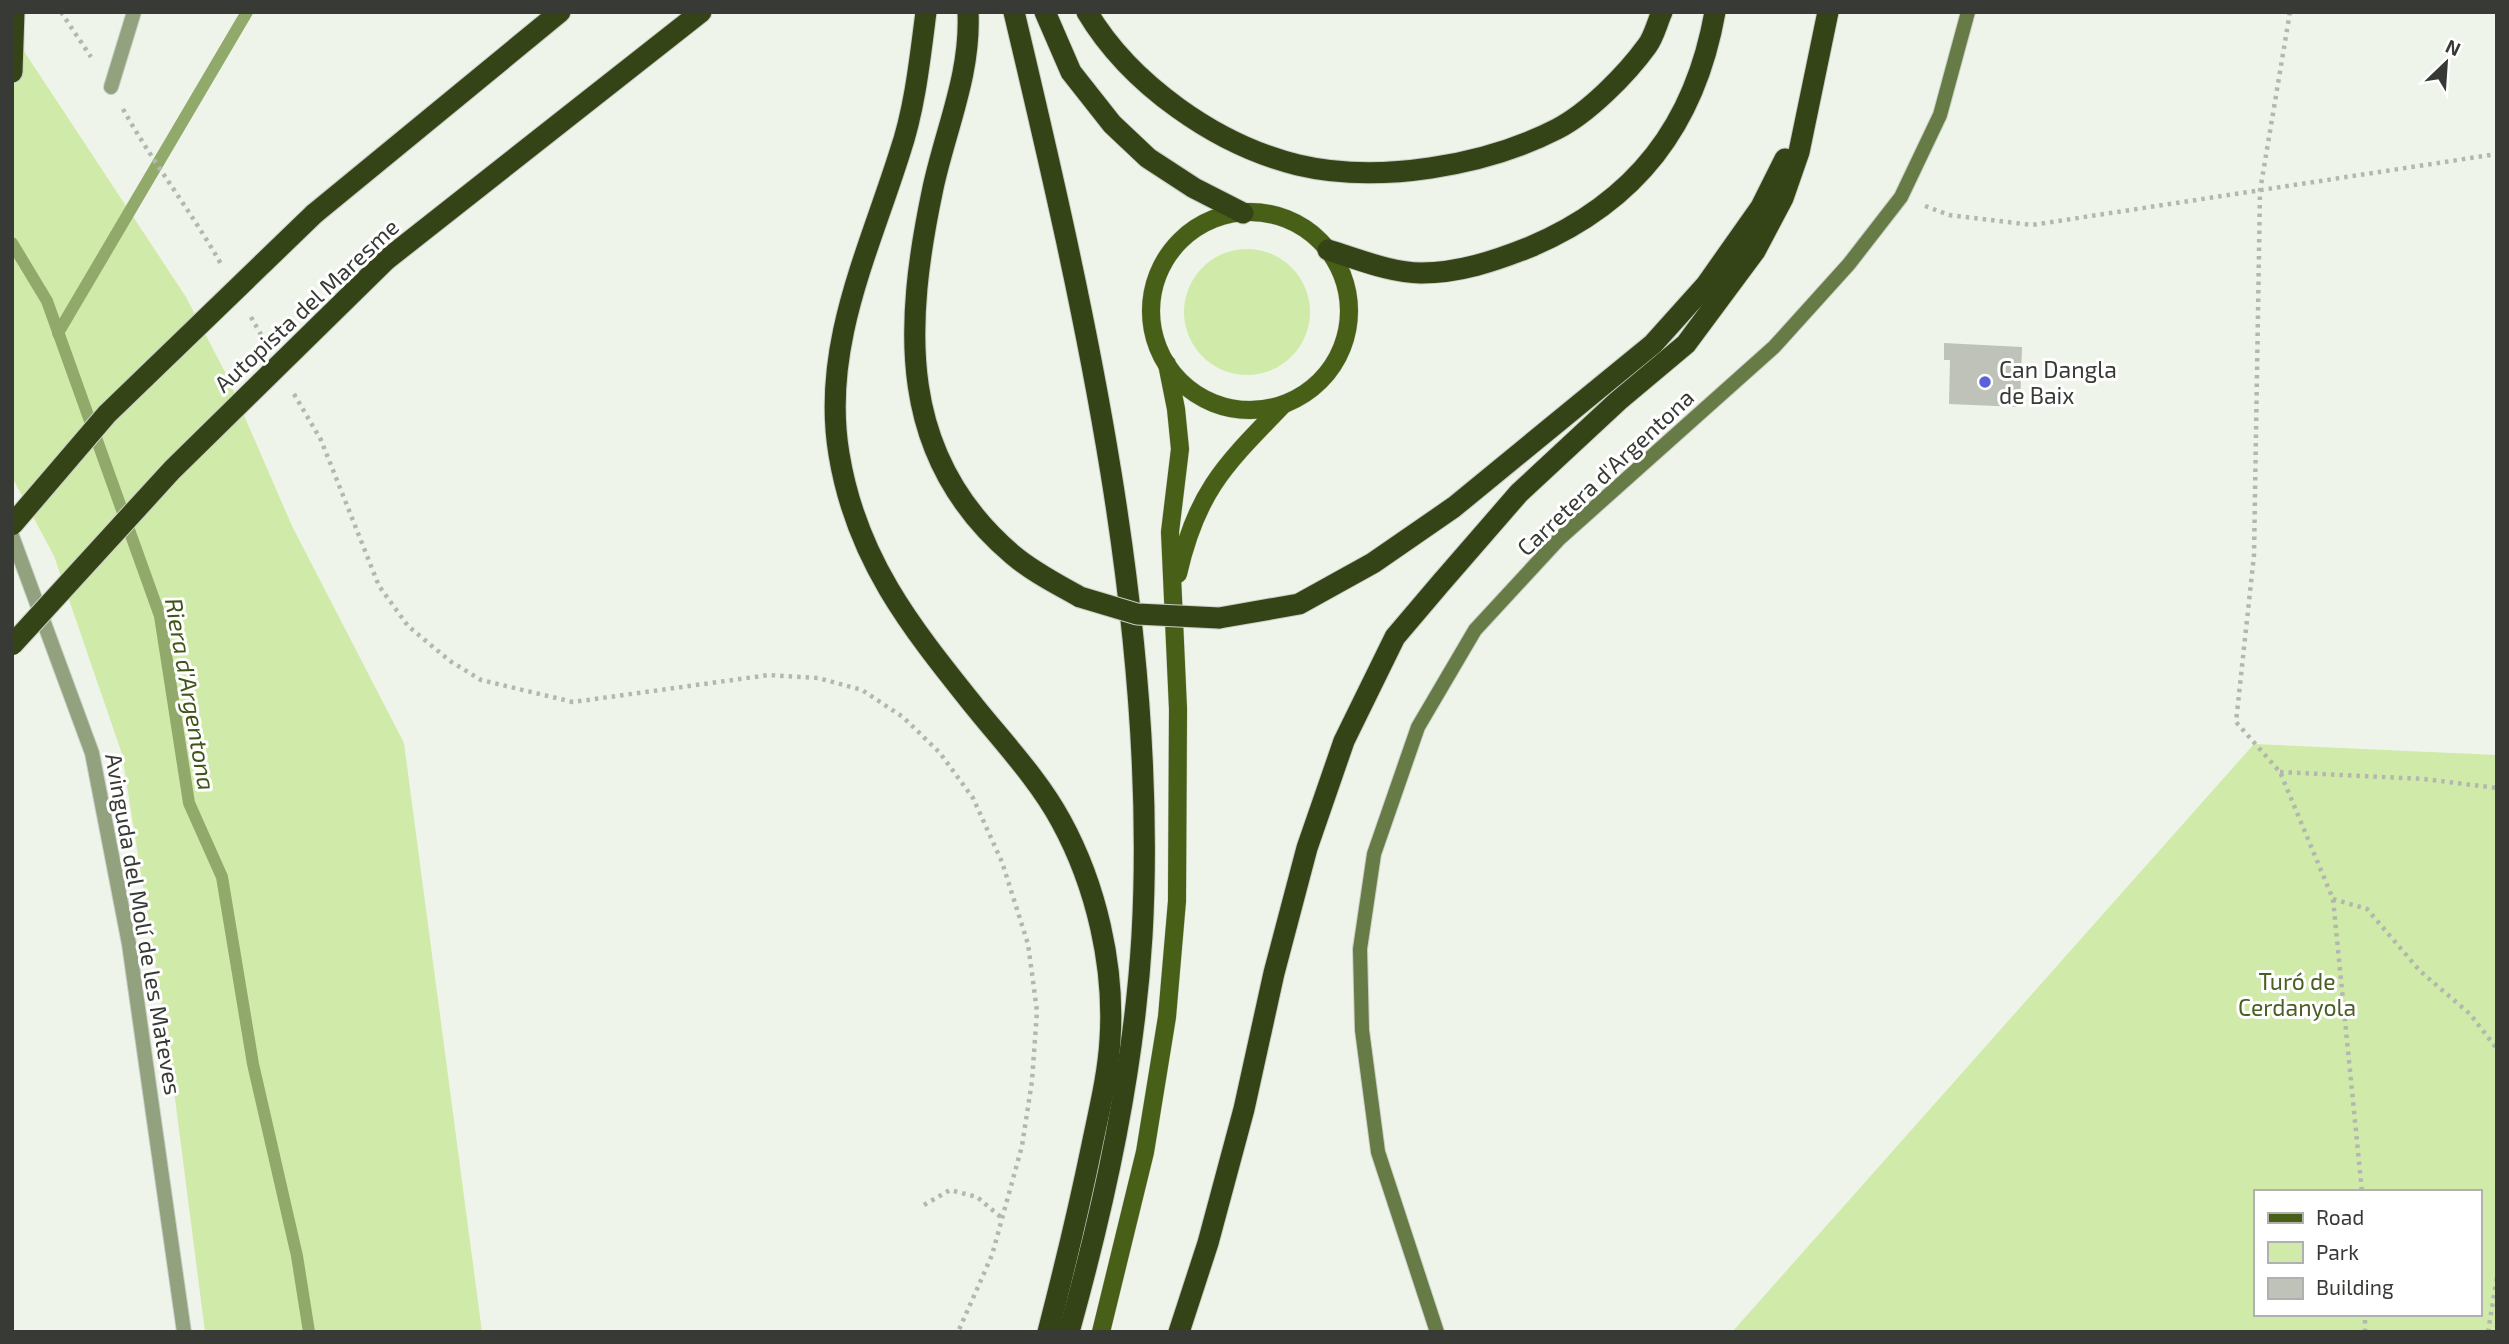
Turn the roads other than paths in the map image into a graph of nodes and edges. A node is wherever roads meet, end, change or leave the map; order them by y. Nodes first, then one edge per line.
1 (14, 12) edge
2 (134, 12) edge
3 (560, 12) edge
4 (701, 12) edge
5 (926, 12) edge
6 (968, 12) edge
7 (1014, 12) edge
8 (1045, 12) edge
9 (1087, 12) edge
10 (1662, 12) edge
11 (1715, 12) edge
12 (1828, 12) edge
13 (1968, 12) edge
14 (12, 72) edge
15 (1813, 83) junction
16 (111, 87) road end
17 (1243, 213) junction
18 (1328, 250) junction
19 (1167, 364) junction
20 (1283, 405) junction
21 (12, 525) edge
22 (12, 536) edge
23 (1172, 607) junction
24 (12, 645) edge
25 (184, 1332) edge
26 (1048, 1332) edge
27 (1069, 1332) edge
28 (1101, 1332) edge
29 (1179, 1332) edge
30 (1437, 1332) edge

1 - 14 highway
2 - 16 street
3 - 21 highway, bridge
4 - 24 highway, Autopista del Maresme, bridge
5 - 26 highway
6 - 15 highway, bridge
7 - 27 highway
8 - 17 highway
9 - 10 highway
11 - 18 highway
12 - 15 highway
13 - 30 street, Carretera d'Argentona
15 - 29 highway
17 - 18 main road
17 - 19 main road
18 - 20 main road
19 - 20 main road
19 - 23 main road
20 - 23 main road
22 - 25 street, Avinguda del Molí de les Mateves
23 - 28 main road

